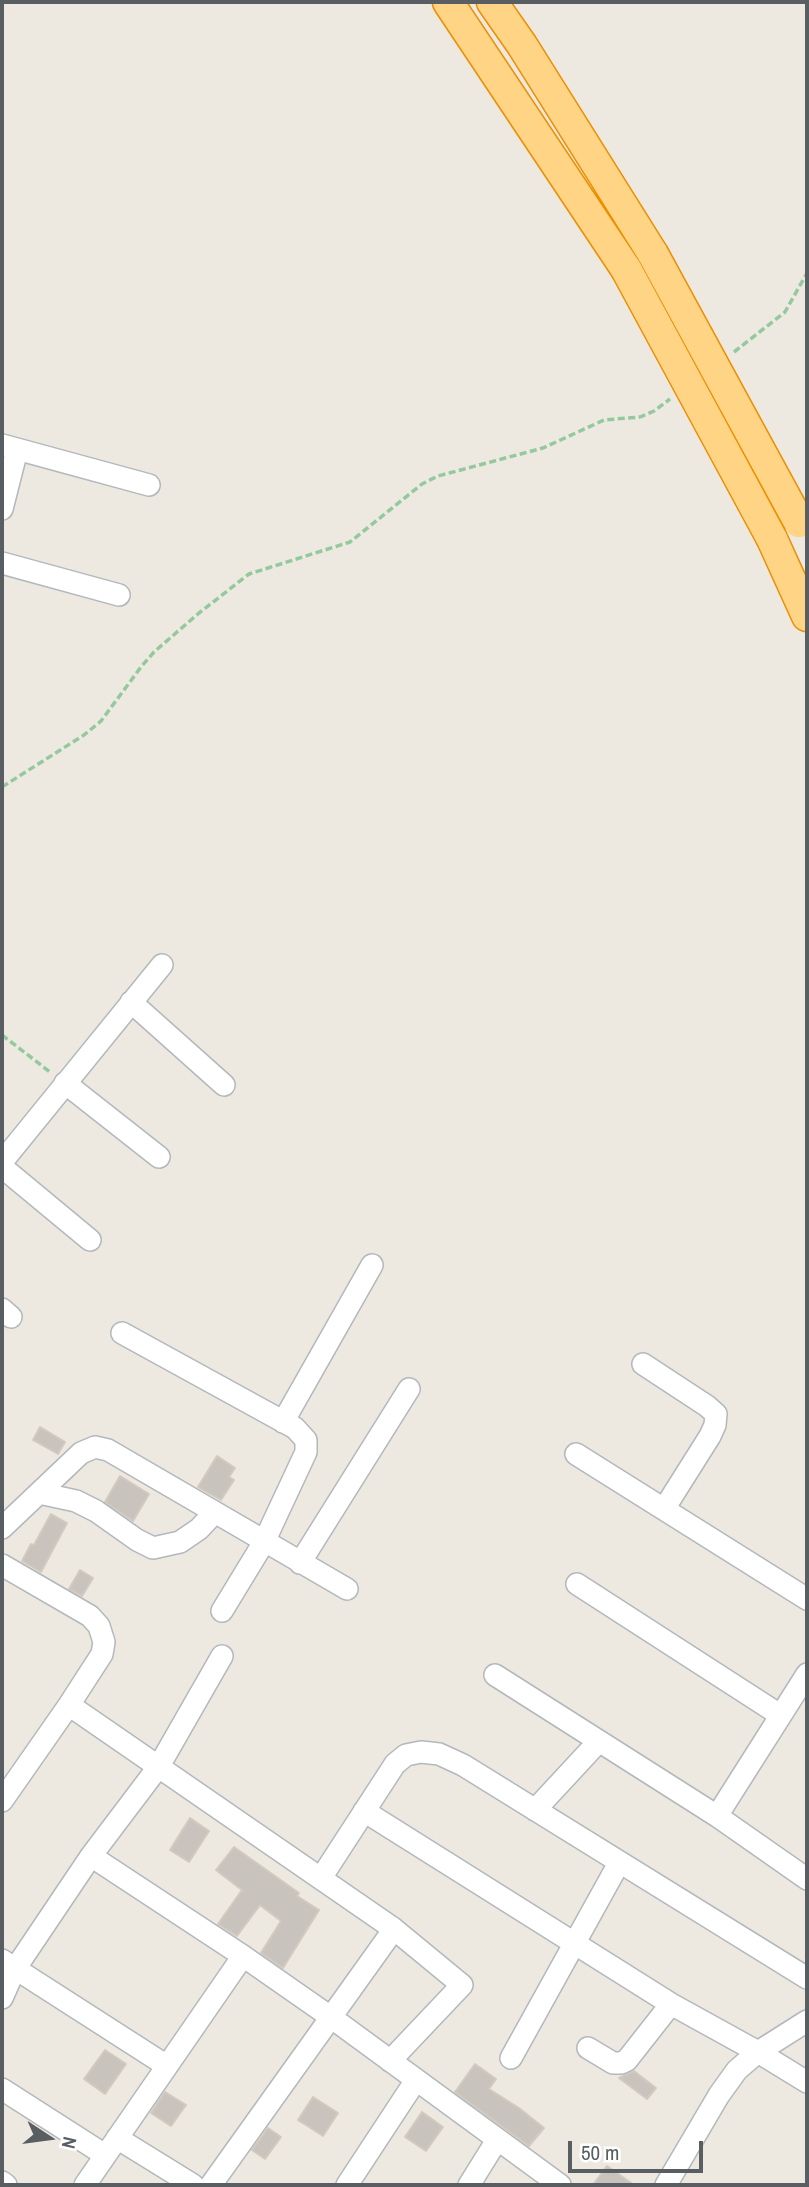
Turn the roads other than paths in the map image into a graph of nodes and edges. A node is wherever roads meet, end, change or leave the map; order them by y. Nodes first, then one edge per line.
1 (448, 2) edge
2 (492, 2) edge
3 (10, 448) edge
4 (149, 485) dead end
5 (2, 509) edge
6 (803, 530) edge
7 (2, 564) edge
8 (118, 595) dead end
9 (807, 617) edge
10 (162, 965) dead end
11 (131, 1002) junction
12 (65, 1083) junction
13 (224, 1085) dead end
14 (159, 1157) dead end
15 (2, 1165) edge
16 (90, 1240) dead end
17 (372, 1265) dead end
18 (122, 1333) dead end
19 (643, 1364) dead end
20 (410, 1389) dead end
21 (283, 1422) junction
22 (576, 1454) dead end
23 (39, 1493) junction
24 (664, 1509) junction
25 (214, 1513) junction
26 (2, 1528) edge
27 (264, 1542) junction
28 (300, 1563) junction
29 (2, 1565) edge
30 (577, 1584) dead end
31 (347, 1589) dead end
32 (807, 1599) edge
33 (222, 1611) dead end
34 (222, 1656) dead end
35 (807, 1674) edge
36 (495, 1675) dead end
37 (69, 1705) junction
38 (780, 1715) junction
39 (599, 1741) junction
40 (159, 1766) junction
41 (2, 1801) edge
42 (364, 1811) junction
43 (535, 1811) junction
44 (717, 1816) junction
45 (91, 1856) junction
46 (619, 1863) junction
47 (321, 1878) junction
48 (807, 1879) edge
49 (394, 1929) junction
50 (574, 1943) junction
51 (243, 1956) junction
52 (8, 1964) edge
53 (807, 1978) edge
54 (2, 1998) edge
55 (671, 2004) junction
56 (332, 2018) junction
57 (807, 2021) edge
58 (588, 2048) dead end
59 (758, 2052) junction
60 (511, 2058) dead end
61 (390, 2061) junction
62 (167, 2066) junction
63 (415, 2080) junction
64 (807, 2082) edge
65 (2, 2089) edge
66 (497, 2140) junction
67 (111, 2147) junction
68 (85, 2185) edge
69 (193, 2185) edge
70 (211, 2185) edge
71 (347, 2185) edge
72 (469, 2185) edge
73 (560, 2185) edge
74 (666, 2185) edge

1 - 9 highway, bridge
2 - 6 highway, bridge
3 - 4 street
3 - 5 street
7 - 8 street
10 - 11 street
11 - 12 street
11 - 13 street
12 - 14 street
12 - 15 street
15 - 16 street
17 - 21 street
18 - 21 street
19 - 24 street
20 - 28 street
21 - 27 street
22 - 24 street
23 - 25 street
23 - 25 street
23 - 26 street
24 - 32 street
25 - 27 street
27 - 28 street
27 - 33 street
28 - 31 street
29 - 37 street
30 - 38 street
34 - 40 street
35 - 38 street
36 - 39 street
37 - 40 street
37 - 41 street
38 - 44 street
39 - 43 street
39 - 44 street
40 - 45 street
40 - 47 street
42 - 43 street
42 - 47 street
42 - 50 street
43 - 46 street
44 - 48 street
45 - 51 street
45 - 52 street
46 - 50 street
46 - 53 street
47 - 49 street
49 - 56 street
49 - 61 street
50 - 55 street
50 - 60 street
51 - 56 street
51 - 62 street
52 - 54 street
52 - 62 street
55 - 58 street
55 - 59 street
56 - 61 street
56 - 70 street
57 - 59 street
59 - 64 street
59 - 74 street
61 - 63 street
62 - 67 street
63 - 66 street
63 - 71 street
65 - 67 street
66 - 72 street
66 - 73 street
67 - 68 street
67 - 69 street

